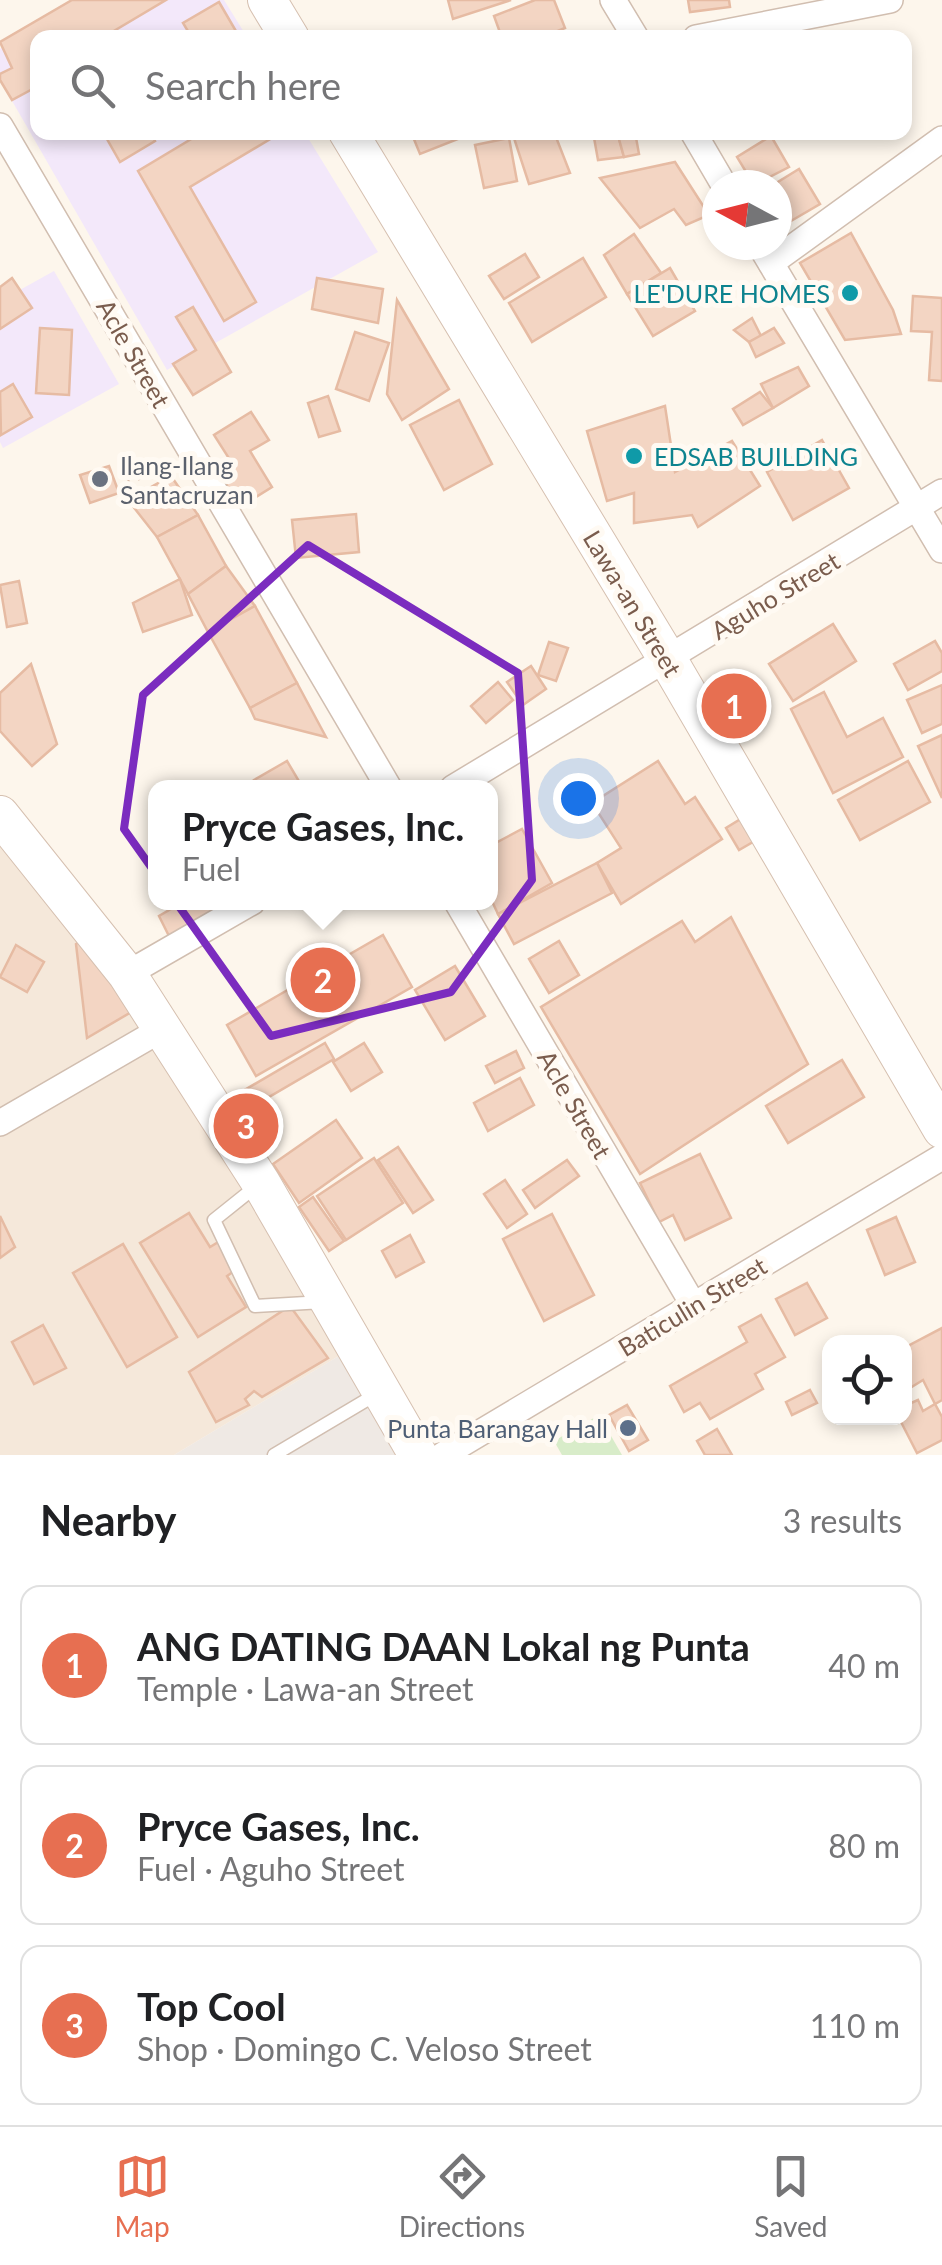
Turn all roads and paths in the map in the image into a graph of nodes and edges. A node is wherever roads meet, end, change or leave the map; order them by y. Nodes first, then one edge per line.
1 (268, 0) edge
2 (613, 0) edge
3 (890, 0) edge
4 (285, 30) edge
5 (631, 30) edge
6 (737, 30) edge
7 (0, 126) edge
8 (942, 138) edge
9 (353, 140) edge
10 (697, 140) edge
11 (715, 170) edge
12 (792, 237) edge
13 (770, 260) edge
14 (192, 452) junction
15 (128, 483) dead end
16 (942, 492) edge
17 (915, 509) junction
18 (942, 550) edge
19 (668, 660) junction
20 (384, 780) edge
21 (466, 780) edge
22 (0, 815) edge
23 (238, 910) edge
24 (462, 910) edge
25 (127, 974) junction
26 (162, 1029) junction
27 (0, 1124) edge
28 (942, 1129) edge
29 (942, 1157) edge
30 (261, 1183) junction
31 (330, 1301) junction
32 (694, 1306) junction
33 (382, 1390) junction
34 (274, 1455) edge
35 (418, 1455) edge
36 (443, 1455) edge

1 - 4 street
2 - 5 street
3 - 6 street
7 - 14 street, Acle Street
8 - 12 street
9 - 19 street, Lawa-an Street
10 - 11 street
13 - 17 street
14 - 15 path
14 - 20 street, Acle Street
16 - 17 street, Aguho Street
17 - 18 street
17 - 19 street, Aguho Street
19 - 21 street, Aguho Street
19 - 28 street, Lawa-an Street
22 - 25 street
23 - 25 street
24 - 32 street, Acle Street
25 - 26 street
26 - 27 street
26 - 30 street
29 - 32 street, Baticulin Street
30 - 31 street
30 - 31 lane
31 - 33 street
32 - 36 street, Baticulin Street
33 - 34 lane
33 - 35 street

